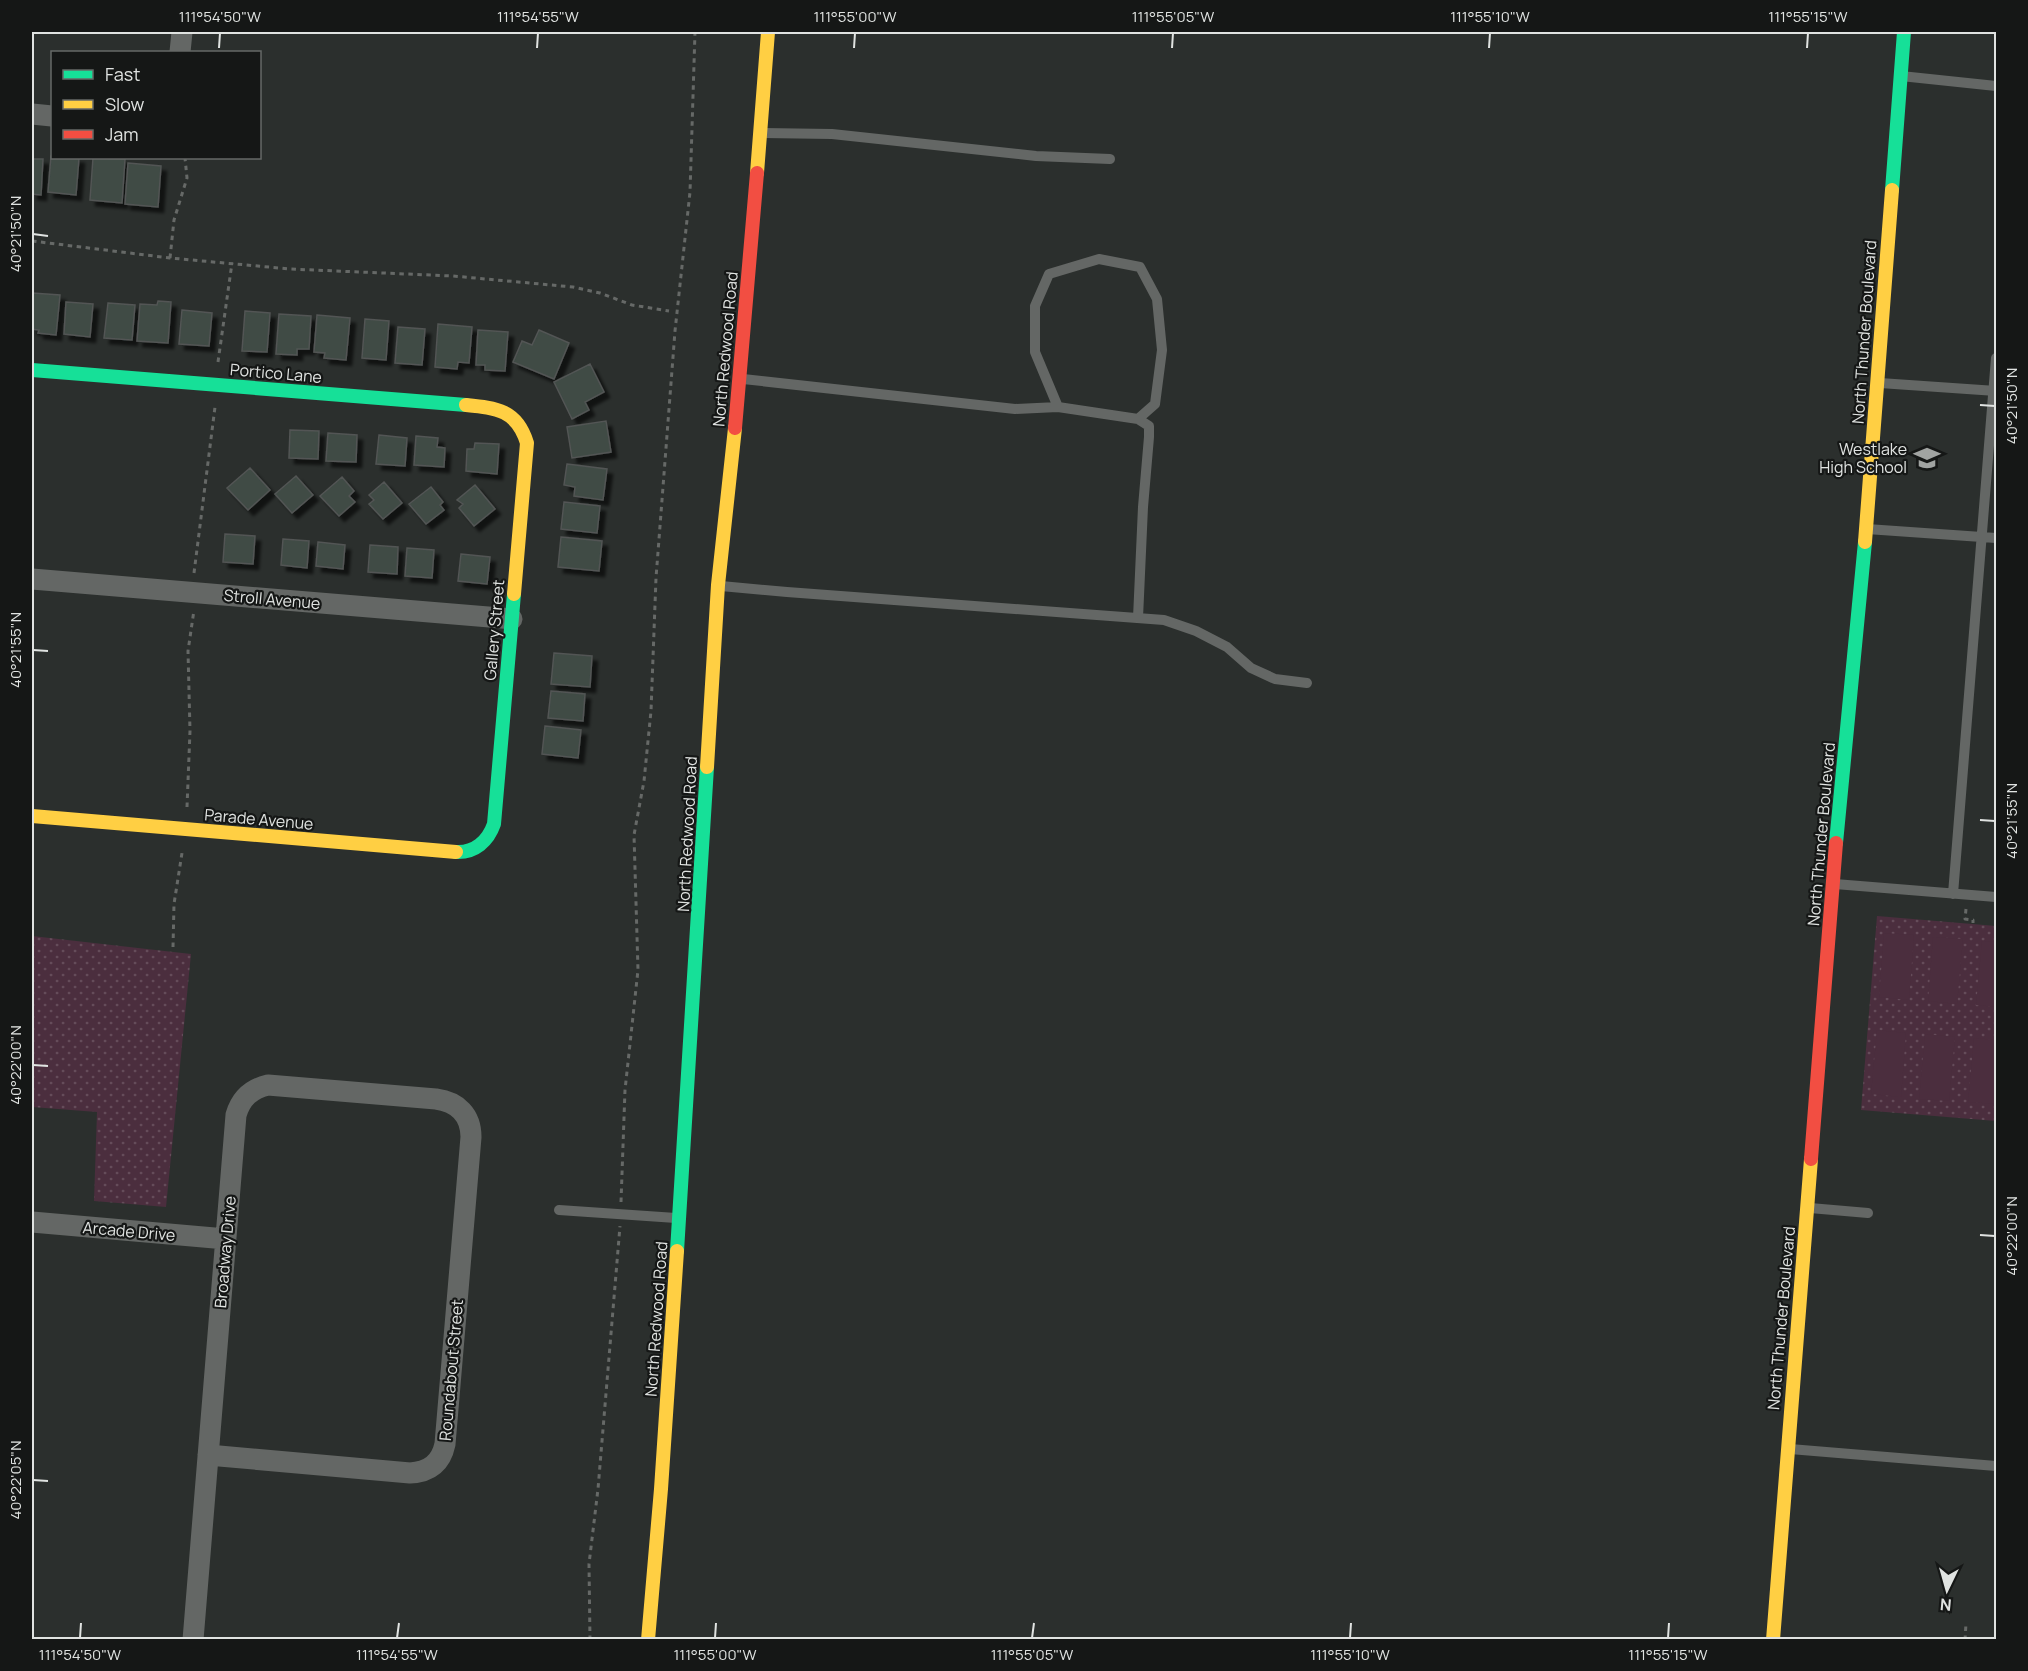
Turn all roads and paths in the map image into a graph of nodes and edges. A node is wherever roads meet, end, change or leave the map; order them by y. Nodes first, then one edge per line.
1 (182, 32) edge
2 (695, 32) edge
3 (768, 32) edge
4 (1904, 32) edge
5 (180, 51) edge
6 (1899, 76) junction
7 (1996, 86) edge
8 (32, 114) edge
9 (51, 116) edge
10 (759, 133) junction
11 (185, 159) edge
12 (1110, 159) dead end
13 (32, 241) edge
14 (170, 258) junction
15 (232, 263) junction
16 (669, 311) dead end
17 (1996, 358) edge
18 (32, 370) edge
19 (740, 379) junction
20 (1878, 383) junction
21 (216, 385) junction
22 (1995, 391) edge
23 (1058, 407) junction
24 (515, 418) joint
25 (1138, 419) junction
26 (1866, 528) junction
27 (1981, 537) junction
28 (1996, 538) edge
29 (32, 579) edge
30 (718, 585) junction
31 (196, 592) junction
32 (1138, 618) junction
33 (512, 619) junction
34 (1307, 683) dead end
35 (32, 816) edge
36 (188, 829) junction
37 (482, 844) joint
38 (184, 845) dead end
39 (1832, 884) junction
40 (1953, 894) junction
41 (1996, 897) edge
42 (1966, 904) dead end
43 (1973, 923) dead end
44 (173, 947) dead end
45 (466, 1116) joint
46 (1806, 1208) junction
47 (560, 1210) dead end
48 (1868, 1213) dead end
49 (621, 1214) junction
50 (680, 1218) junction
51 (32, 1222) edge
52 (226, 1239) junction
53 (1787, 1449) junction
54 (208, 1455) junction
55 (1996, 1466) edge
56 (1966, 1623) dead end
57 (193, 1640) edge
58 (590, 1640) edge
59 (648, 1640) edge
60 (1773, 1640) edge
61 (1965, 1640) edge

1 - 5 street
2 - 49 path
3 - 10 street, North Redwood Road
4 - 6 street, North Thunder Boulevard
6 - 7 lane
6 - 20 street, North Thunder Boulevard
8 - 9 street
10 - 12 lane
10 - 19 street, North Redwood Road
11 - 14 path
13 - 14 path
14 - 15 path
15 - 16 path
15 - 21 path
17 - 22 lane
18 - 21 street, Portico Lane
19 - 23 lane
19 - 30 street, North Redwood Road
20 - 22 lane
20 - 26 street, North Thunder Boulevard
21 - 24 street, Portico Lane
21 - 31 path
22 - 27 lane
23 - 25 lane
23 - 25 lane
24 - 33 street, Gallery Street
25 - 32 lane
26 - 27 lane
26 - 39 street, North Thunder Boulevard
27 - 28 lane
27 - 40 lane
29 - 31 street, Stroll Avenue
30 - 32 lane
30 - 50 street, North Redwood Road
31 - 33 street, Stroll Avenue
31 - 36 path
32 - 34 lane
33 - 37 street, Gallery Street
35 - 36 street, Parade Avenue
36 - 37 street, Parade Avenue
38 - 44 path
39 - 40 lane
39 - 46 street, North Thunder Boulevard
40 - 41 lane
42 - 43 path
45 - 52 street, Broadway Drive
45 - 54 street, Roundabout Street
46 - 48 lane
46 - 53 street, North Thunder Boulevard
47 - 49 lane
49 - 50 lane
49 - 58 path
50 - 59 street, North Redwood Road
51 - 52 street, Arcade Drive
52 - 54 street, Broadway Drive
53 - 55 lane
53 - 60 street, North Thunder Boulevard
54 - 57 street, Broadway Drive
56 - 61 path

